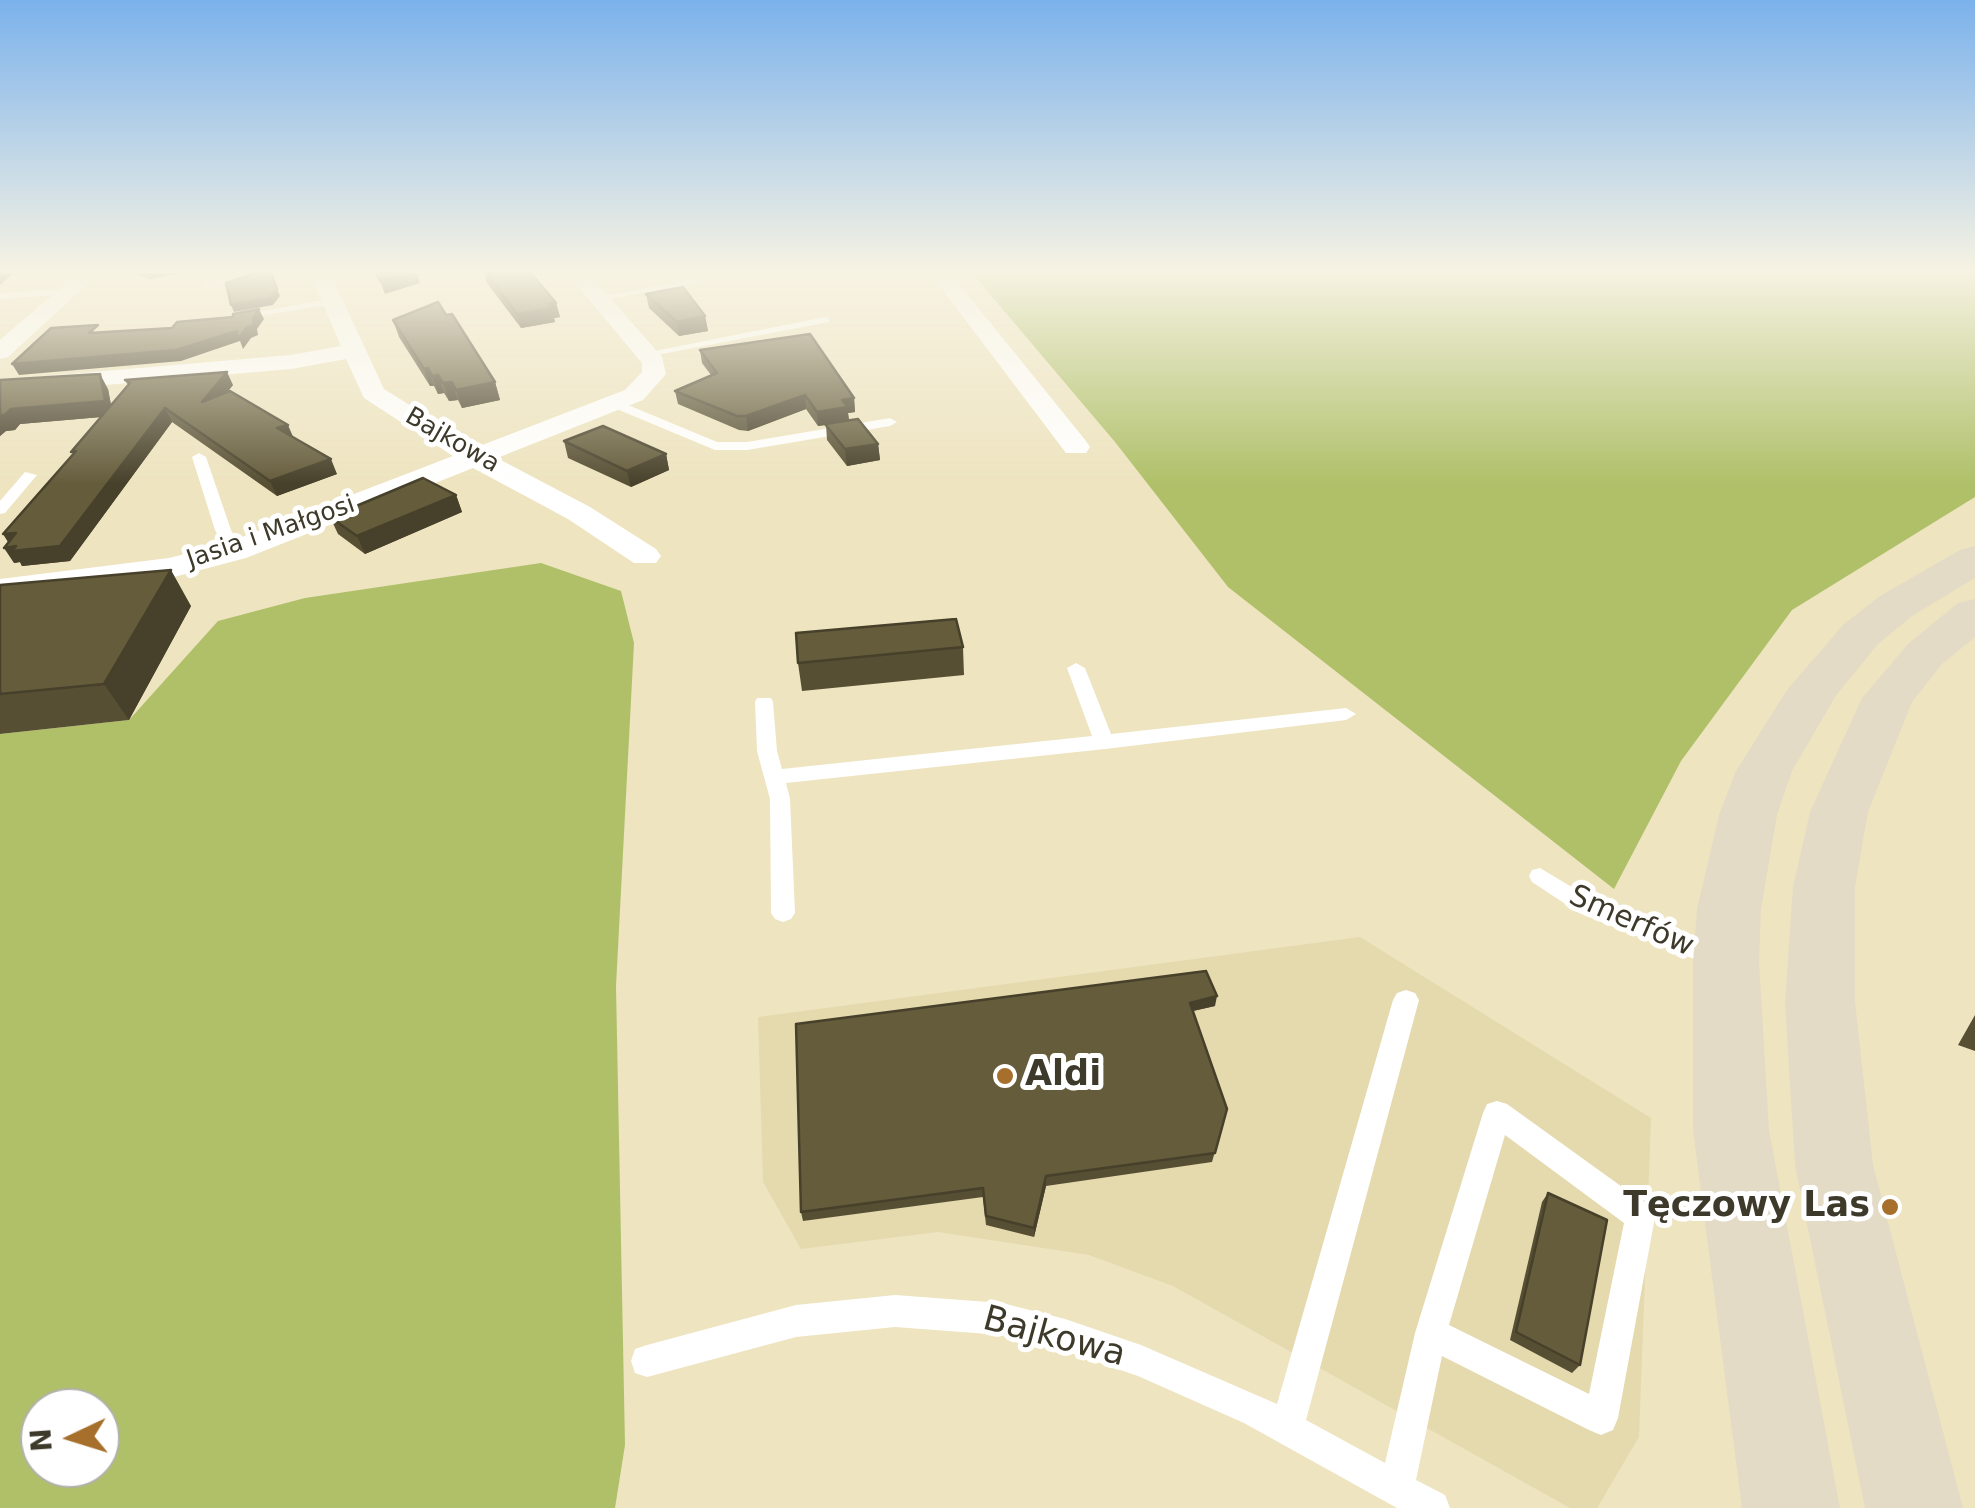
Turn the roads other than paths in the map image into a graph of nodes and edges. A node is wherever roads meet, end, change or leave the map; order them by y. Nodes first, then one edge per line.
1 (349, 343) edge
2 (637, 343) edge
3 (702, 343) edge
4 (995, 343) edge
5 (352, 351) junction
6 (646, 354) junction
7 (0, 387) edge
8 (616, 404) junction
9 (890, 422) dead end
10 (1076, 448) dead end
11 (199, 457) dead end
12 (474, 457) junction
13 (30, 475) dead end
14 (0, 510) edge
15 (236, 551) junction
16 (645, 556) dead end
17 (1975, 559) edge
18 (0, 589) edge
19 (1975, 613) edge
20 (1076, 668) dead end
21 (764, 702) dead end
22 (1346, 714) dead end
23 (1105, 743) junction
24 (776, 777) junction
25 (1540, 876) dead end
26 (783, 913) dead end
27 (1726, 962) junction
28 (1406, 1000) dead end
29 (1431, 1332) junction
30 (647, 1361) dead end
31 (1287, 1428) junction
32 (1397, 1487) junction
33 (1432, 1508) edge
34 (1791, 1508) edge
35 (1914, 1508) edge

1 - 5 street, Bajkowa
2 - 6 street
3 - 6 lane
4 - 10 street
5 - 7 street
5 - 12 street, Bajkowa
6 - 8 street, Jasia i Małgosi
8 - 9 lane
8 - 12 street, Jasia i Małgosi
11 - 15 lane
12 - 15 street, Jasia i Małgosi
12 - 16 street, Bajkowa
13 - 14 lane
15 - 18 street, Jasia i Małgosi
17 - 27 main road
19 - 35 main road
20 - 23 lane
21 - 24 lane
22 - 23 lane
23 - 24 lane
24 - 26 lane
25 - 27 lane, Smerfów
27 - 34 main road
28 - 31 lane
29 - 29 lane
29 - 32 lane
30 - 31 lane, Bajkowa
31 - 32 lane, Bajkowa
32 - 33 lane, Bajkowa

